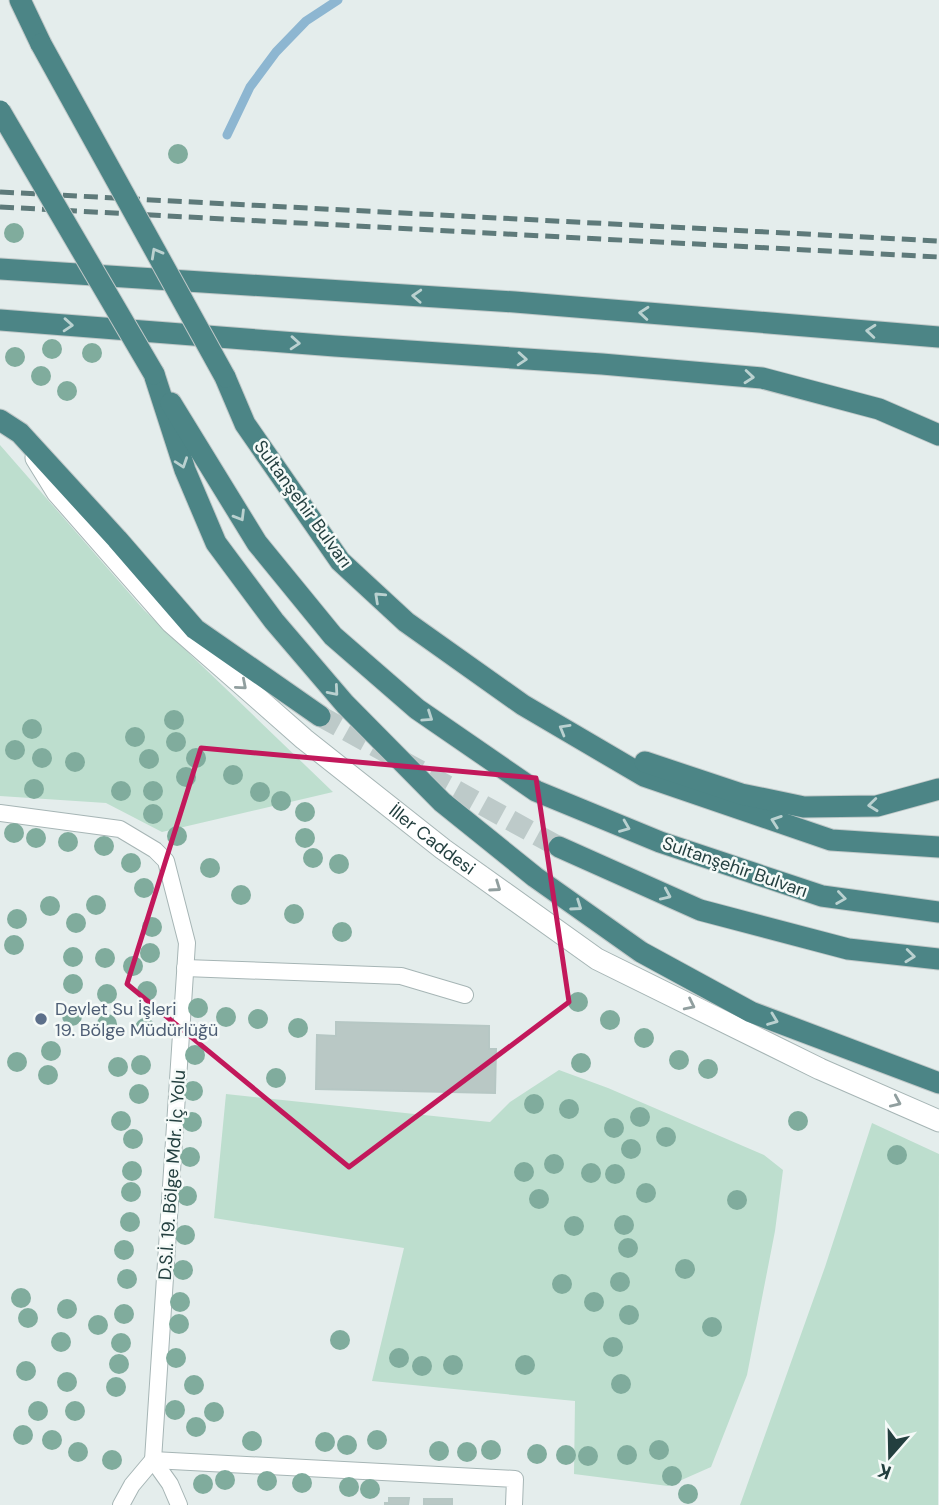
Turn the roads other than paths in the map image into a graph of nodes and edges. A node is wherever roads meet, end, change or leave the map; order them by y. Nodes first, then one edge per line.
1 (20, 0) edge
2 (0, 111) edge
3 (0, 270) edge
4 (0, 320) edge
5 (939, 337) edge
6 (154, 374) junction
7 (0, 420) edge
8 (20, 433) junction
9 (939, 435) edge
10 (320, 716) tunnel mouth
11 (594, 747) junction
12 (939, 789) edge
13 (0, 813) edge
14 (559, 847) tunnel mouth
15 (939, 847) edge
16 (939, 912) edge
17 (939, 959) edge
18 (185, 968) junction
19 (465, 995) dead end
20 (939, 1083) edge
21 (939, 1121) edge
22 (153, 1460) junction
23 (121, 1505) edge
24 (179, 1505) edge
25 (514, 1505) edge

11 -> 1 highway, Sultanşehir Bulvarı, bridge
2 - 6 highway, Sultanşehir Bulvarı, bridge
5 -> 3 highway
4 -> 9 highway
6 -> 16 highway, Sultanşehir Bulvarı
6 -> 20 highway
7 - 8 highway
8 - 10 highway
8 -> 21 street, İller Caddesi
12 -> 11 highway
15 -> 11 highway, Sultanşehir Bulvarı
13 - 18 lane, D.S.İ. 19. Bölge Mdr. İç Yolu
14 -> 17 highway
18 - 19 lane
18 - 22 lane, D.S.İ. 19. Bölge Mdr. İç Yolu
22 - 23 lane
22 - 24 lane
22 - 25 lane

